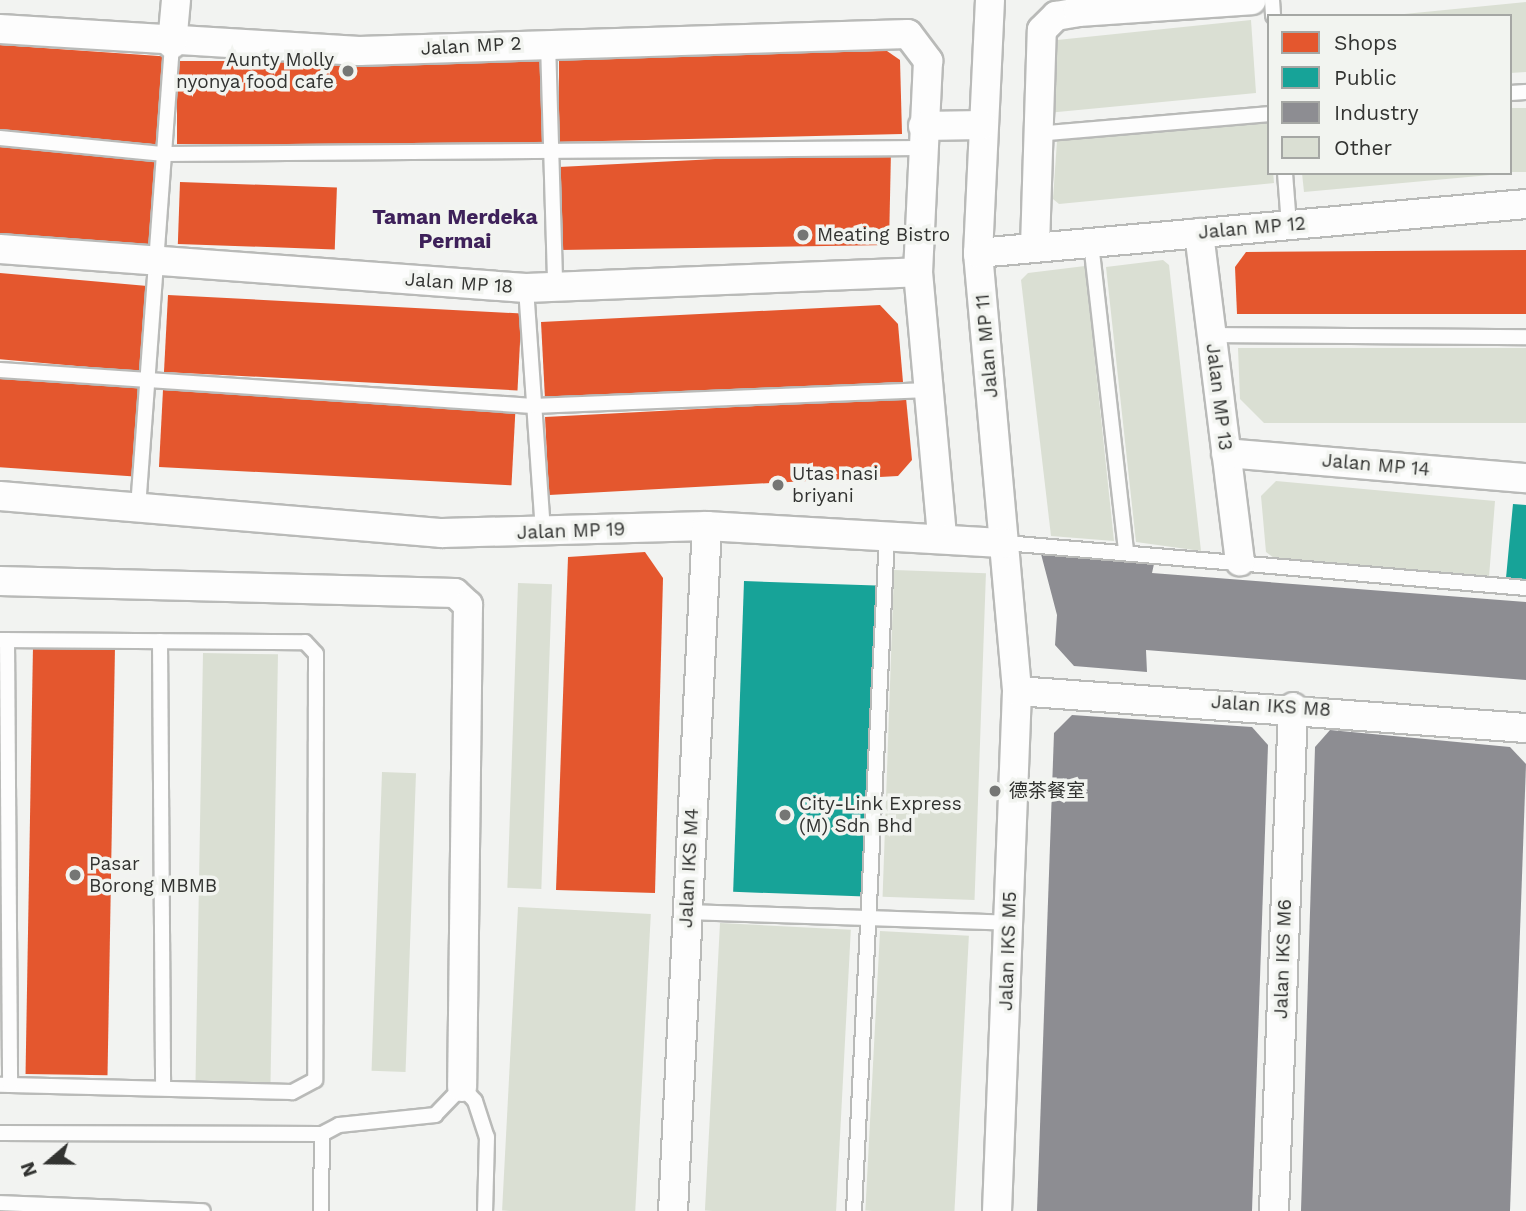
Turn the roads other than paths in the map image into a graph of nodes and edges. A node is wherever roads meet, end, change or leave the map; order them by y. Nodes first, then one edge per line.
1 (176, 0) edge
2 (990, 0) edge
3 (1252, 0) edge
4 (0, 29) edge
5 (548, 42) junction
6 (172, 44) junction
7 (1267, 114) edge
8 (982, 125) junction
9 (1037, 134) junction
10 (922, 137) junction
11 (0, 138) edge
12 (551, 151) junction
13 (164, 155) junction
14 (1284, 175) edge
15 (1526, 204) edge
16 (1289, 225) junction
17 (1199, 233) junction
18 (1091, 243) junction
19 (1035, 247) junction
20 (0, 249) edge
21 (978, 253) junction
22 (156, 262) junction
23 (918, 272) junction
24 (555, 286) junction
25 (526, 288) junction
26 (1212, 335) junction
27 (1526, 337) edge
28 (0, 370) edge
29 (147, 382) junction
30 (929, 390) junction
31 (533, 406) junction
32 (1226, 453) junction
33 (1526, 478) edge
34 (0, 496) edge
35 (138, 508) junction
36 (707, 526) junction
37 (543, 534) junction
38 (887, 536) junction
39 (942, 538) junction
40 (1006, 543) junction
41 (1126, 551) junction
42 (1240, 561) junction
43 (0, 581) edge
44 (1526, 588) edge
45 (4, 640) edge
46 (160, 641) junction
47 (1017, 691) junction
48 (1293, 707) junction
49 (1526, 728) edge
50 (686, 912) junction
51 (868, 920) junction
52 (1010, 923) junction
53 (5, 1085) edge
54 (163, 1087) junction
55 (462, 1087) junction
56 (0, 1133) edge
57 (322, 1134) junction
58 (0, 1203) edge
59 (203, 1211) edge
60 (321, 1211) edge
61 (485, 1211) edge
62 (673, 1211) edge
63 (854, 1211) edge
64 (998, 1211) edge
65 (1274, 1211) edge

1 - 6 street
2 - 8 street, Jalan MP 11
3 - 9 street
4 - 6 street, Jalan MP 2
5 - 6 street, Jalan MP 2
5 - 10 street, Jalan MP 2
5 - 12 lane
6 - 13 lane
7 - 9 lane
8 - 10 street
8 - 21 street, Jalan MP 11
9 - 19 street
10 - 12 lane
10 - 23 street
11 - 13 lane
12 - 13 lane
12 - 24 lane
13 - 22 lane
14 - 16 lane
15 - 16 street, Jalan MP 12
16 - 17 street, Jalan MP 12
17 - 18 street, Jalan MP 12
17 - 26 street, Jalan MP 13
18 - 19 street, Jalan MP 12
18 - 41 lane
19 - 21 street, Jalan MP 12
20 - 22 street, Jalan MP 18
21 - 40 street, Jalan MP 11
22 - 25 street, Jalan MP 18
22 - 29 lane
23 - 24 street, Jalan MP 18
23 - 30 street
24 - 25 street, Jalan MP 18
25 - 31 lane
26 - 27 lane
26 - 32 street, Jalan MP 13
28 - 29 lane
29 - 31 lane
29 - 35 lane
30 - 31 lane
30 - 39 street
31 - 37 lane
32 - 33 street, Jalan MP 14
32 - 42 street, Jalan MP 13
34 - 35 street, Jalan MP 19
35 - 37 street, Jalan MP 19
36 - 37 street, Jalan MP 19
36 - 38 street, Jalan MP 19
36 - 50 street, Jalan IKS M4
38 - 39 street, Jalan MP 19
38 - 51 lane
39 - 40 street, Jalan MP 19
40 - 41 lane
40 - 47 street, Jalan MP 11
41 - 42 lane
42 - 44 lane
43 - 55 street
45 - 46 lane
45 - 53 lane
46 - 54 lane
46 - 54 lane
47 - 48 street, Jalan IKS M8
47 - 52 street, Jalan IKS M5
48 - 49 street, Jalan IKS M8
48 - 65 street, Jalan IKS M6
50 - 51 lane
50 - 62 street, Jalan IKS M4
51 - 52 lane
51 - 63 lane
52 - 64 street, Jalan IKS M5
53 - 54 lane
55 - 57 lane
55 - 61 lane
56 - 57 lane
57 - 60 lane
58 - 59 lane

